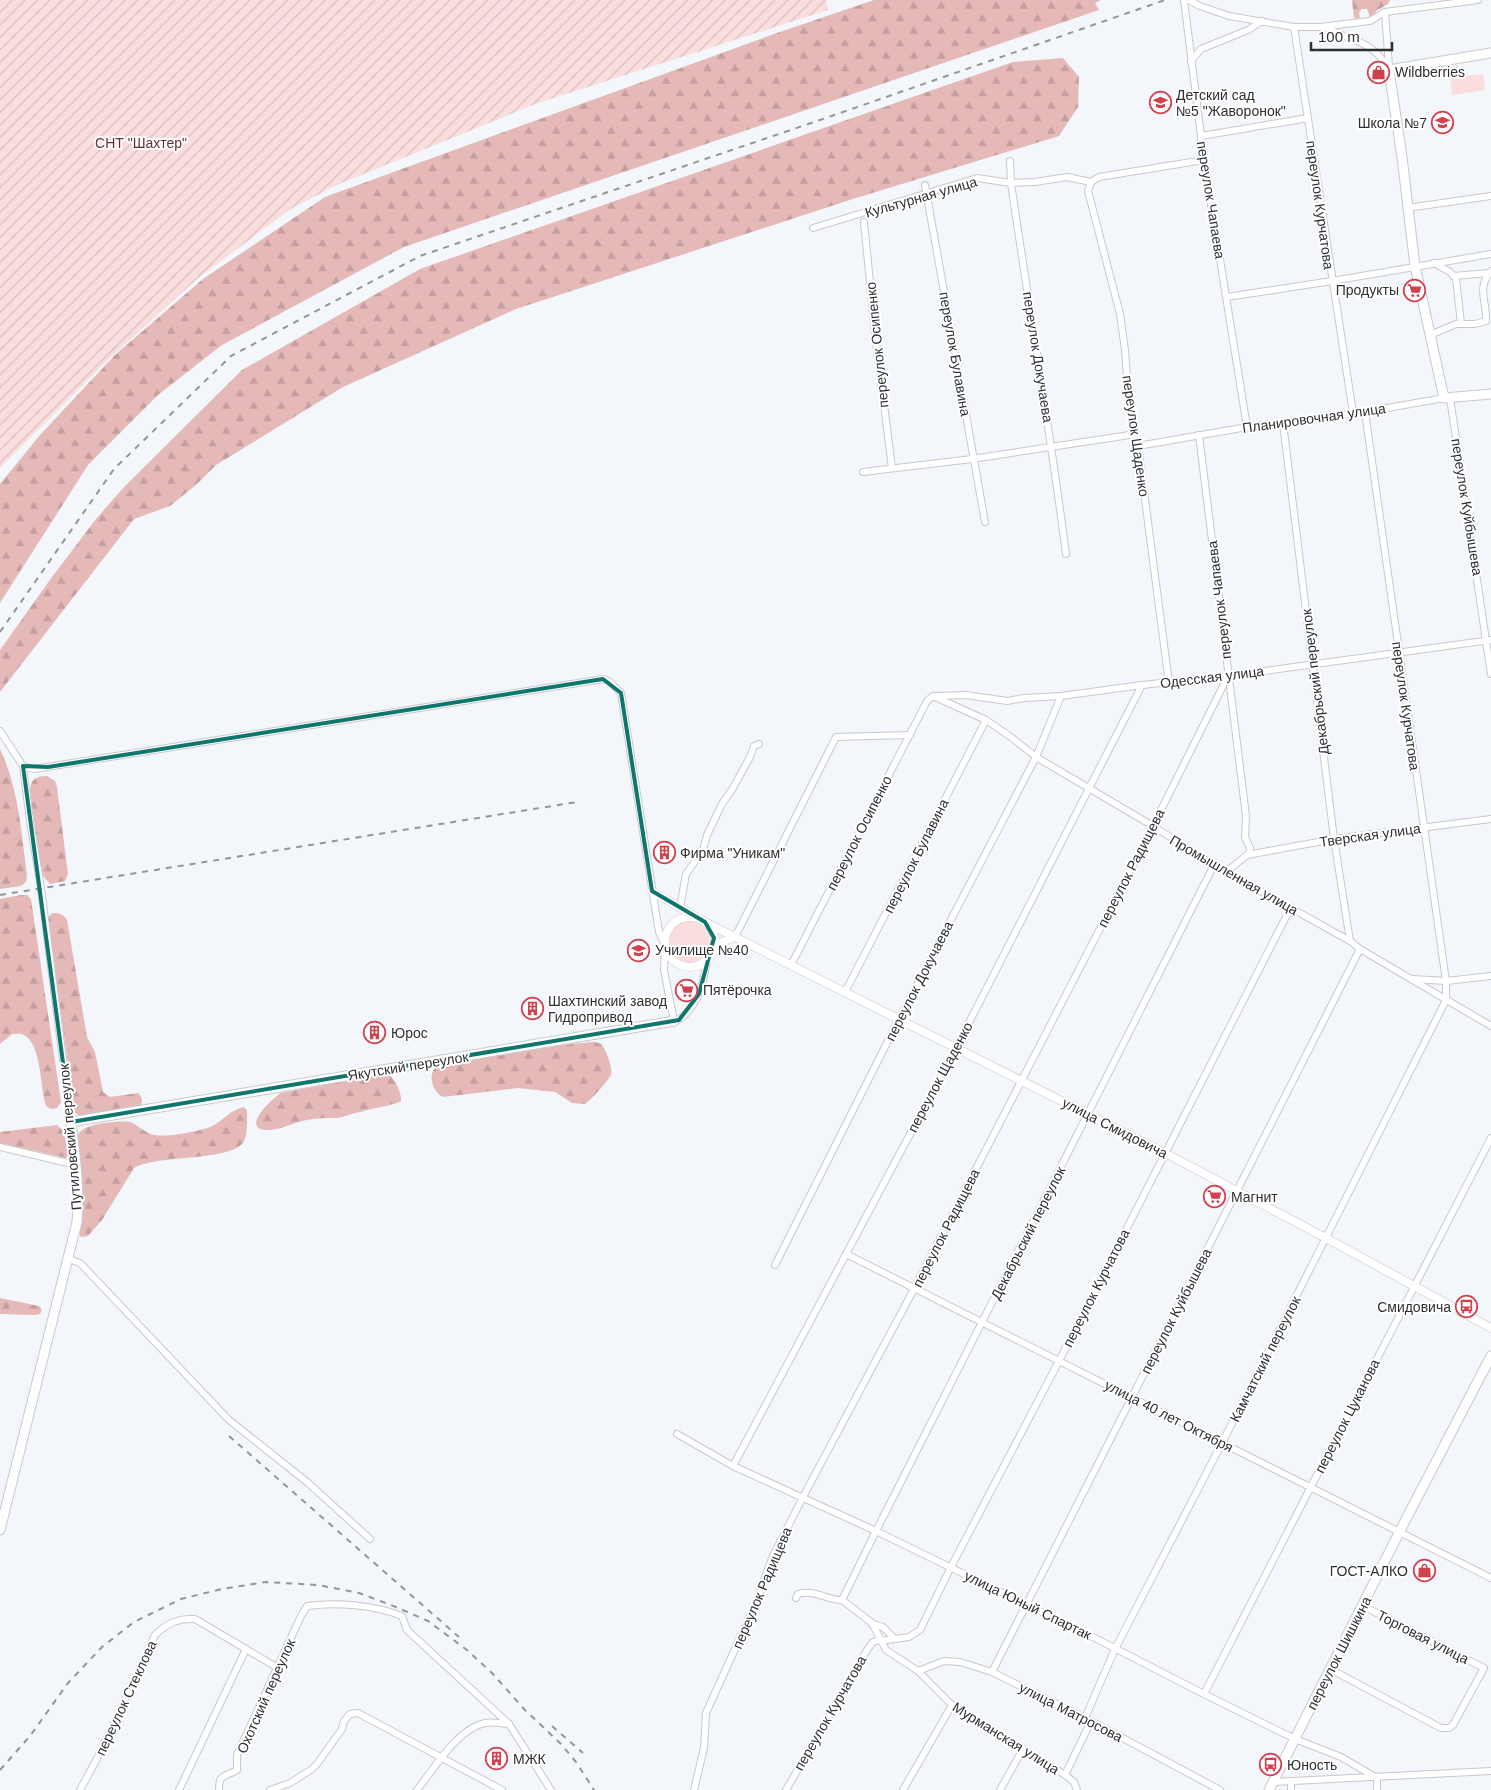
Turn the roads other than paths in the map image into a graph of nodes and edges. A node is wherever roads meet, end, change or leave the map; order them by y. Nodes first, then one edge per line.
1 (1184, 0) edge
2 (1189, 0) edge
3 (1478, 0) edge
4 (1384, 12) junction
5 (1262, 21) junction
6 (1323, 26) junction
7 (1294, 27) junction
8 (1491, 53) edge
9 (1191, 61) junction
10 (1389, 70) junction
11 (1308, 118) junction
12 (1200, 136) junction
13 (1204, 160) junction
14 (1010, 161) dead end
15 (1091, 182) junction
16 (1012, 183) junction
17 (925, 185) dead end
18 (926, 194) junction
19 (1491, 196) edge
20 (1407, 208) junction
21 (864, 222) dead end
22 (813, 228) dead end
23 (1491, 254) edge
24 (1434, 263) junction
25 (1415, 266) junction
26 (1490, 272) edge
27 (1453, 276) junction
28 (1332, 281) junction
29 (1227, 297) junction
30 (1461, 324) junction
31 (1430, 336) junction
32 (1491, 394) edge
33 (1447, 398) junction
34 (1365, 412) junction
35 (1353, 413) junction
36 (1283, 423) junction
37 (1247, 427) junction
38 (1136, 434) junction
39 (1199, 435) junction
40 (1052, 446) junction
41 (1138, 446) junction
42 (972, 459) junction
43 (892, 468) junction
44 (863, 472) dead end
45 (985, 522) dead end
46 (1066, 554) dead end
47 (1489, 640) edge
48 (1399, 652) junction
49 (1312, 664) junction
50 (1491, 674) edge
51 (1228, 676) junction
52 (1169, 683) junction
53 (1142, 685) junction
54 (1061, 696) junction
55 (930, 699) junction
56 (986, 720) junction
57 (0, 730) edge
58 (910, 735) junction
59 (759, 744) dead end
60 (1036, 757) junction
61 (23, 766) junction
62 (1088, 789) junction
63 (1491, 819) edge
64 (1153, 826) junction
65 (1423, 828) junction
66 (1334, 839) junction
67 (1249, 854) junction
68 (1214, 866) junction
69 (1226, 872) junction
70 (652, 892) junction
71 (680, 908) junction
72 (1291, 908) junction
73 (699, 919) junction
74 (735, 937) junction
75 (1350, 941) junction
76 (665, 947) junction
77 (1360, 949) junction
78 (714, 950) junction
79 (707, 961) junction
80 (791, 965) junction
81 (1491, 976) edge
82 (1412, 979) junction
83 (1446, 981) junction
84 (845, 992) junction
85 (1446, 1000) junction
86 (899, 1019) junction
87 (674, 1021) junction
88 (1491, 1026) edge
89 (956, 1048) junction
90 (1022, 1081) junction
91 (1089, 1115) junction
92 (71, 1122) junction
93 (1491, 1138) edge
94 (0, 1147) edge
95 (1165, 1153) junction
96 (76, 1165) junction
97 (1236, 1191) junction
98 (1326, 1238) junction
99 (846, 1254) junction
100 (69, 1259) junction
101 (774, 1265) dead end
102 (1414, 1286) junction
103 (914, 1289) junction
104 (983, 1323) junction
105 (1491, 1328) edge
106 (1491, 1356) edge
107 (1059, 1361) junction
108 (1132, 1398) junction
109 (677, 1434) dead end
110 (1222, 1443) junction
111 (733, 1466) junction
112 (1311, 1487) junction
113 (803, 1497) junction
114 (4, 1502) edge
115 (0, 1530) edge
116 (876, 1531) junction
117 (1399, 1532) junction
118 (370, 1539) dead end
119 (950, 1567) junction
120 (1491, 1578) edge
121 (796, 1598) dead end
122 (842, 1600) junction
123 (1027, 1605) junction
124 (1362, 1606) junction
125 (872, 1624) junction
126 (894, 1638) junction
127 (880, 1640) junction
128 (246, 1649) junction
129 (1115, 1649) junction
130 (278, 1668) junction
131 (1330, 1668) junction
132 (918, 1671) junction
133 (992, 1672) junction
134 (1204, 1694) junction
135 (952, 1705) junction
136 (1088, 1720) junction
137 (509, 1724) junction
138 (1295, 1738) junction
139 (1024, 1749) junction
140 (443, 1757) junction
141 (1491, 1772) edge
142 (1065, 1775) junction
143 (1377, 1778) junction
144 (1291, 1781) junction
145 (1271, 1786) edge
146 (1077, 1789) edge
147 (80, 1790) edge
148 (179, 1790) edge
149 (219, 1790) edge
150 (270, 1790) edge
151 (417, 1790) edge
152 (502, 1790) edge
153 (551, 1790) edge
154 (694, 1790) edge
155 (786, 1790) edge
156 (903, 1790) edge
157 (1000, 1790) edge
158 (1220, 1790) edge
159 (1291, 1790) edge
160 (1377, 1790) edge

1 - 9 street, переулок Чапаева
2 - 5 street
3 - 4 street
4 - 6 street
4 - 10 street, переулок Куйбышева
5 - 7 street
5 - 9 street
6 - 7 street
6 - 10 street
7 - 11 street, переулок Курчатова
8 - 10 main road
9 - 12 street, переулок Чапаева
10 - 20 main road, переулок Куйбышева
11 - 12 street
11 - 28 street, переулок Курчатова
12 - 13 street, переулок Чапаева
13 - 15 street
13 - 29 street, переулок Чапаева
14 - 16 street, переулок Докучаева
15 - 16 street, Культурная улица
15 - 38 street, переулок Щаденко
16 - 18 street, Культурная улица
16 - 40 street, переулок Докучаева
17 - 18 street, переулок Булавина
18 - 22 street, Культурная улица
18 - 42 street, переулок Булавина
19 - 20 street
20 - 25 main road, переулок Куйбышева
21 - 43 street, переулок Осипенко
23 - 24 street
24 - 25 street
24 - 27 street
25 - 28 street
25 - 31 main road, переулок Куйбышева
26 - 27 street
26 - 30 street
27 - 30 street
28 - 29 street
28 - 35 street, переулок Курчатова
29 - 37 street, переулок Чапаева
30 - 31 street
31 - 33 main road, переулок Куйбышева
32 - 33 main road, Планировочная улица
33 - 34 street, Планировочная улица
33 - 47 street, переулок Куйбышева
34 - 35 street, Планировочная улица
34 - 48 street, переулок Курчатова
35 - 36 street, Планировочная улица
36 - 37 street, Планировочная улица
36 - 49 street, Декабрьский переулок
37 - 39 street, Планировочная улица
38 - 40 street
38 - 41 street, переулок Щаденко
39 - 41 street, Планировочная улица
39 - 51 street, переулок Чапаева
40 - 42 street
40 - 46 street, переулок Докучаева
41 - 52 street, переулок Щаденко
42 - 43 street
42 - 45 street, переулок Булавина
43 - 44 street
47 - 48 street, Одесская улица
47 - 50 street, переулок Куйбышева
48 - 49 street, Одесская улица
48 - 65 street, переулок Курчатова
49 - 51 street, Одесская улица
49 - 66 street, Декабрьский переулок
51 - 52 street, Одесская улица
51 - 64 street, переулок Радищева
51 - 67 street, переулок Чапаева
52 - 53 street, Одесская улица
53 - 54 street, Одесская улица
53 - 62 street, переулок Щаденко
54 - 55 street, Одесская улица
54 - 60 street, переулок Докучаева
55 - 56 street, Промышленная улица
55 - 58 street, переулок Осипенко
56 - 60 street, Промышленная улица
56 - 84 street, переулок Булавина
57 - 61 street
58 - 74 street
58 - 80 street, переулок Осипенко
59 - 71 street
60 - 62 street, Промышленная улица
60 - 86 street, переулок Докучаева
61 - 70 street
61 - 92 street, Путиловский переулок
62 - 64 street, Промышленная улица
62 - 89 street, переулок Щаденко
63 - 65 street, Тверская улица
64 - 68 street, Промышленная улица
64 - 90 street, переулок Радищева
65 - 66 street, Тверская улица
65 - 83 street, переулок Курчатова
66 - 67 street, Тверская улица
66 - 75 street, Декабрьский переулок
67 - 69 street
68 - 69 street, Промышленная улица
68 - 91 street, Декабрьский переулок
69 - 72 street, Промышленная улица
70 - 71 street, улица Смидовича
70 - 76 street
71 - 73 street, улица Смидовича
72 - 75 street, Промышленная улица
72 - 95 street, переулок Курчатова
73 - 74 street, улица Смидовича
73 - 76 street
73 - 78 street
74 - 78 street
74 - 80 street, улица Смидовича
75 - 77 street, Промышленная улица
76 - 79 street
76 - 87 street
77 - 82 street, Промышленная улица
77 - 97 street, переулок Куйбышева
78 - 79 street
79 - 87 street
80 - 84 street, улица Смидовича
81 - 83 street
82 - 83 street
82 - 85 street, Промышленная улица
83 - 85 street, переулок Курчатова
84 - 86 street, улица Смидовича
85 - 88 street, Промышленная улица
85 - 98 street, Камчатский переулок
86 - 89 street, улица Смидовича
86 - 101 street, переулок Докучаева
87 - 92 main road, Якутский переулок
89 - 90 street, улица Смидовича
89 - 99 street, переулок Щаденко
90 - 91 street, улица Смидовича
90 - 103 street, переулок Радищева
91 - 95 street, улица Смидовича
91 - 104 street, Декабрьский переулок
92 - 96 main road, Путиловский переулок
93 - 102 street, переулок Цуканова
94 - 96 street
95 - 97 street, улица Смидовича
95 - 107 street, переулок Курчатова
96 - 100 main road, Путиловский переулок
97 - 98 street, улица Смидовича
97 - 108 street, переулок Куйбышева
98 - 102 street, улица Смидовича
98 - 110 street, Камчатский переулок
99 - 103 street, улица 40 лет Октября
99 - 111 street, переулок Щаденко
100 - 114 main road, Путиловский переулок
100 - 118 street
102 - 105 street, улица Смидовича
102 - 112 street, переулок Цуканова
103 - 104 street, улица 40 лет Октября
103 - 113 street, переулок Радищева
104 - 107 street, улица 40 лет Октября
104 - 116 street, Декабрьский переулок
106 - 117 main road, переулок Шишкина
107 - 108 street, улица 40 лет Октября
107 - 119 street, переулок Курчатова
108 - 110 street, улица 40 лет Октября
108 - 123 street, переулок Куйбышева
109 - 111 street, улица Юный Спартак
110 - 112 street, улица 40 лет Октября
110 - 129 street, Камчатский переулок
111 - 113 street, улица Юный Спартак
112 - 117 street, улица 40 лет Октября
112 - 134 street, переулок Цуканова
113 - 116 street, улица Юный Спартак
113 - 154 street, переулок Радищева
114 - 115 main road, Путиловский переулок
116 - 119 street, улица Юный Спартак
116 - 122 street, Декабрьский переулок
117 - 120 street, улица 40 лет Октября
117 - 124 main road, переулок Шишкина
119 - 123 street, улица Юный Спартак
119 - 126 street, переулок Курчатова
121 - 122 street, Мурманская улица
122 - 125 street, Мурманская улица
123 - 129 street, улица Юный Спартак
123 - 133 street, переулок Куйбышева
124 - 131 main road, переулок Шишкина
124 - 131 street, Торговая улица
125 - 126 street
125 - 127 street, Мурманская улица
126 - 127 street, переулок Курчатова
127 - 132 street, Мурманская улица
127 - 155 street, переулок Курчатова
128 - 130 street
128 - 147 street, переулок Стеклова
128 - 148 street
129 - 134 street, улица Юный Спартак
129 - 136 street, Камчатский переулок
130 - 137 street, Охотский переулок
130 - 149 street, Охотский переулок
131 - 138 main road, переулок Шишкина
132 - 133 street, улица Матросова
132 - 135 street, Мурманская улица
133 - 136 street, улица Матросова
134 - 138 street, улица Юный Спартак
135 - 139 street, Мурманская улица
135 - 156 street
136 - 142 street, Камчатский переулок
136 - 158 street, улица Матросова
137 - 140 street
137 - 153 street
138 - 143 street, улица Юный Спартак
138 - 145 main road, переулок Шишкина
139 - 142 street, Мурманская улица
139 - 157 street
140 - 150 street
140 - 151 street
140 - 152 street
141 - 143 street
142 - 146 street, Мурманская улица
143 - 144 street
143 - 160 street
144 - 145 street
144 - 159 street

